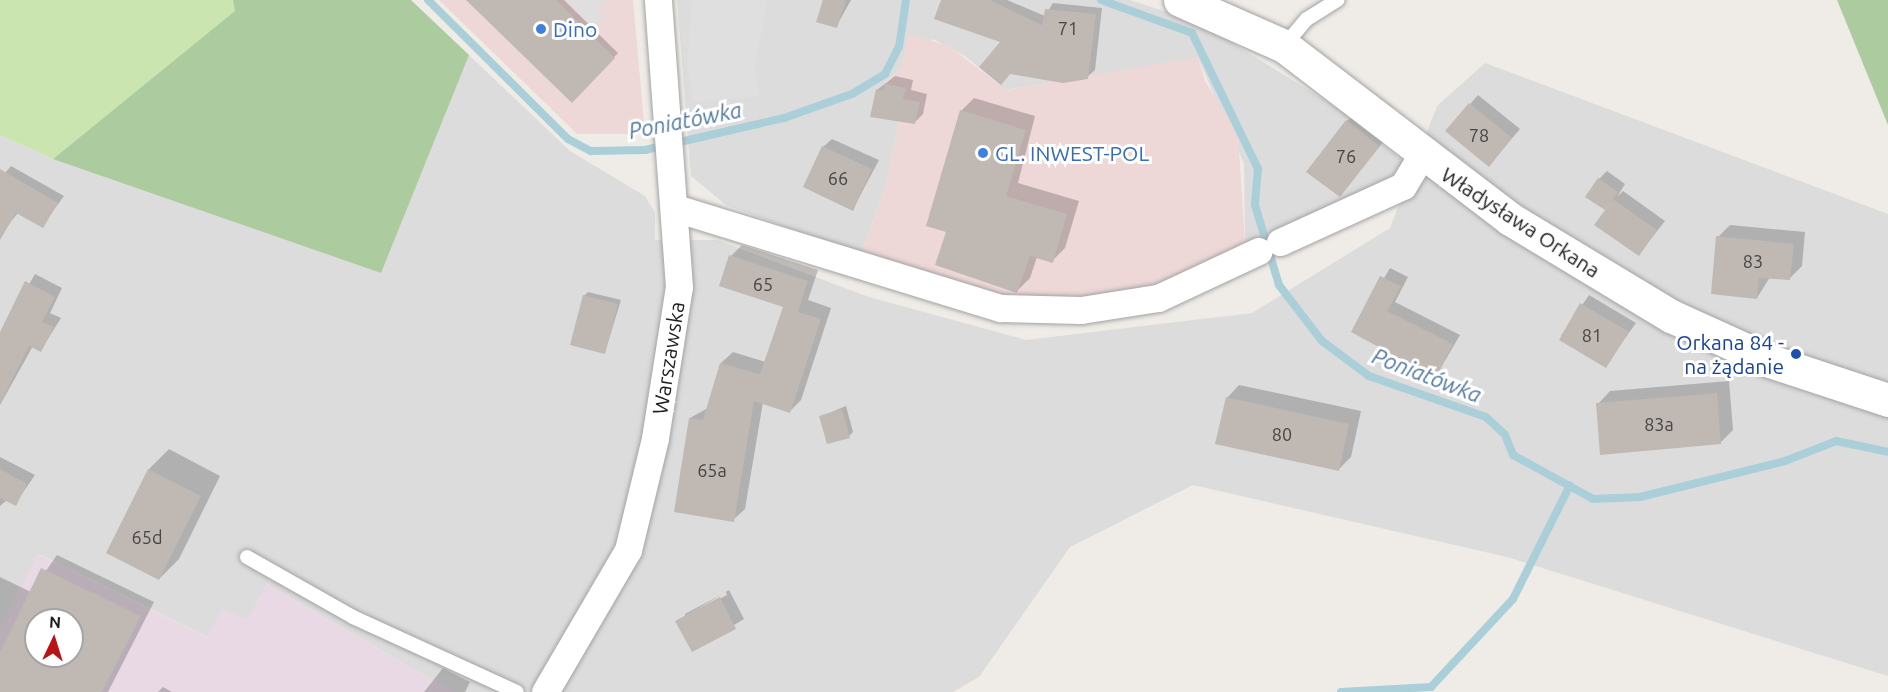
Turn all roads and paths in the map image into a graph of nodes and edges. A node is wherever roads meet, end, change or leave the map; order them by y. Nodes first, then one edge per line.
1 (658, 0) edge
2 (1180, 0) edge
3 (1337, 0) edge
4 (1284, 46) junction
5 (1421, 156) junction
6 (675, 207) junction
7 (1888, 400) edge
8 (247, 557) dead end
9 (517, 692) edge
10 (545, 692) edge

1 - 6 street, Warszawska
2 - 4 street, Władysława Orkana
3 - 4 lane
4 - 5 street, Władysława Orkana
5 - 6 street
5 - 7 street, Władysława Orkana
6 - 10 street, Warszawska
8 - 9 lane

